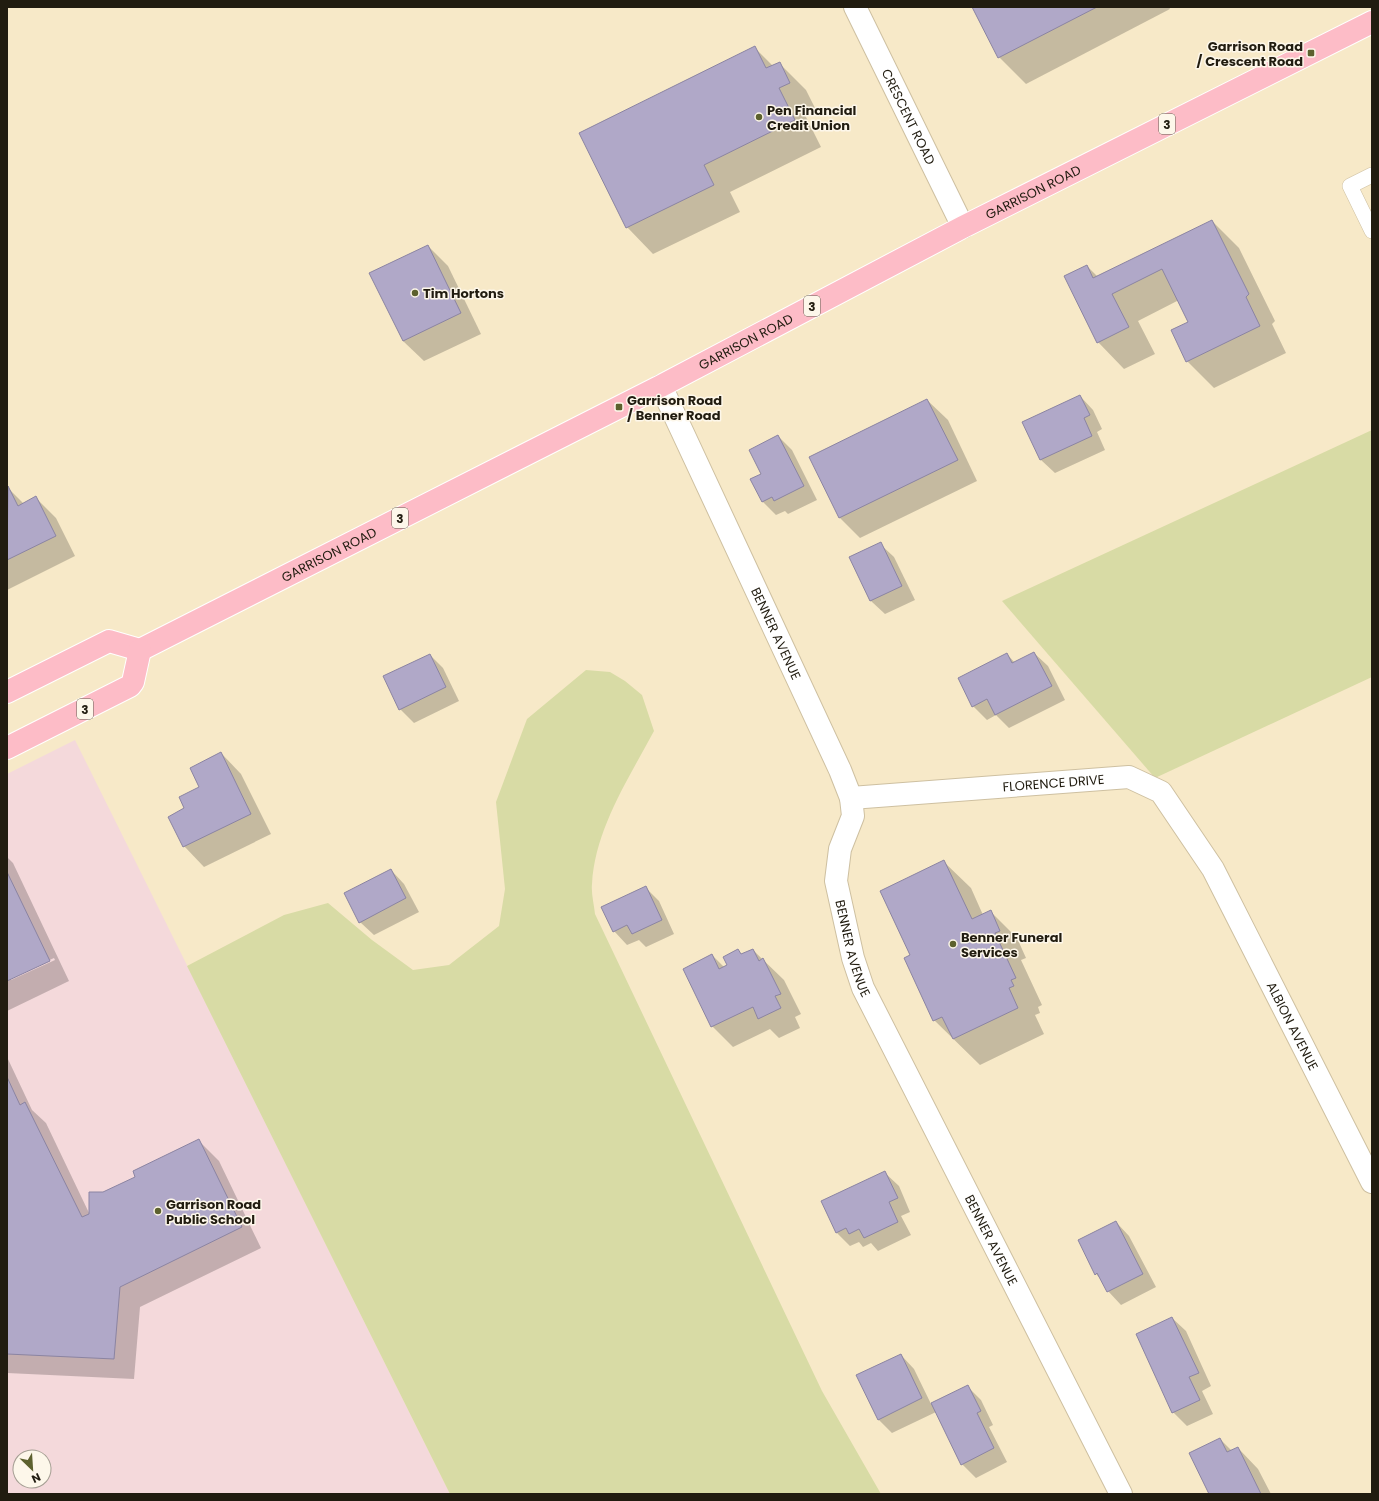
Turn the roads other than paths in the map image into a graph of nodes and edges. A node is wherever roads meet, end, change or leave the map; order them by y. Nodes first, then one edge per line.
1 (855, 7) edge
2 (1372, 22) edge
3 (1372, 176) edge
4 (963, 226) junction
5 (1372, 231) edge
6 (661, 386) junction
7 (140, 650) junction
8 (7, 692) edge
9 (7, 748) edge
10 (851, 798) junction
11 (1213, 868) joint
12 (1372, 1182) edge
13 (1121, 1494) edge

1 - 4 street, CRESCENT ROAD
2 - 4 main road, GARRISON ROAD / 3
3 - 5 lane
4 - 6 main road, GARRISON ROAD / 3
6 - 7 main road, GARRISON ROAD / 3
6 - 10 street, BENNER AVENUE
7 - 8 main road
7 - 9 main road, 3
10 - 11 street, FLORENCE DRIVE
10 - 13 street, BENNER AVENUE
11 - 12 street, ALBION AVENUE

